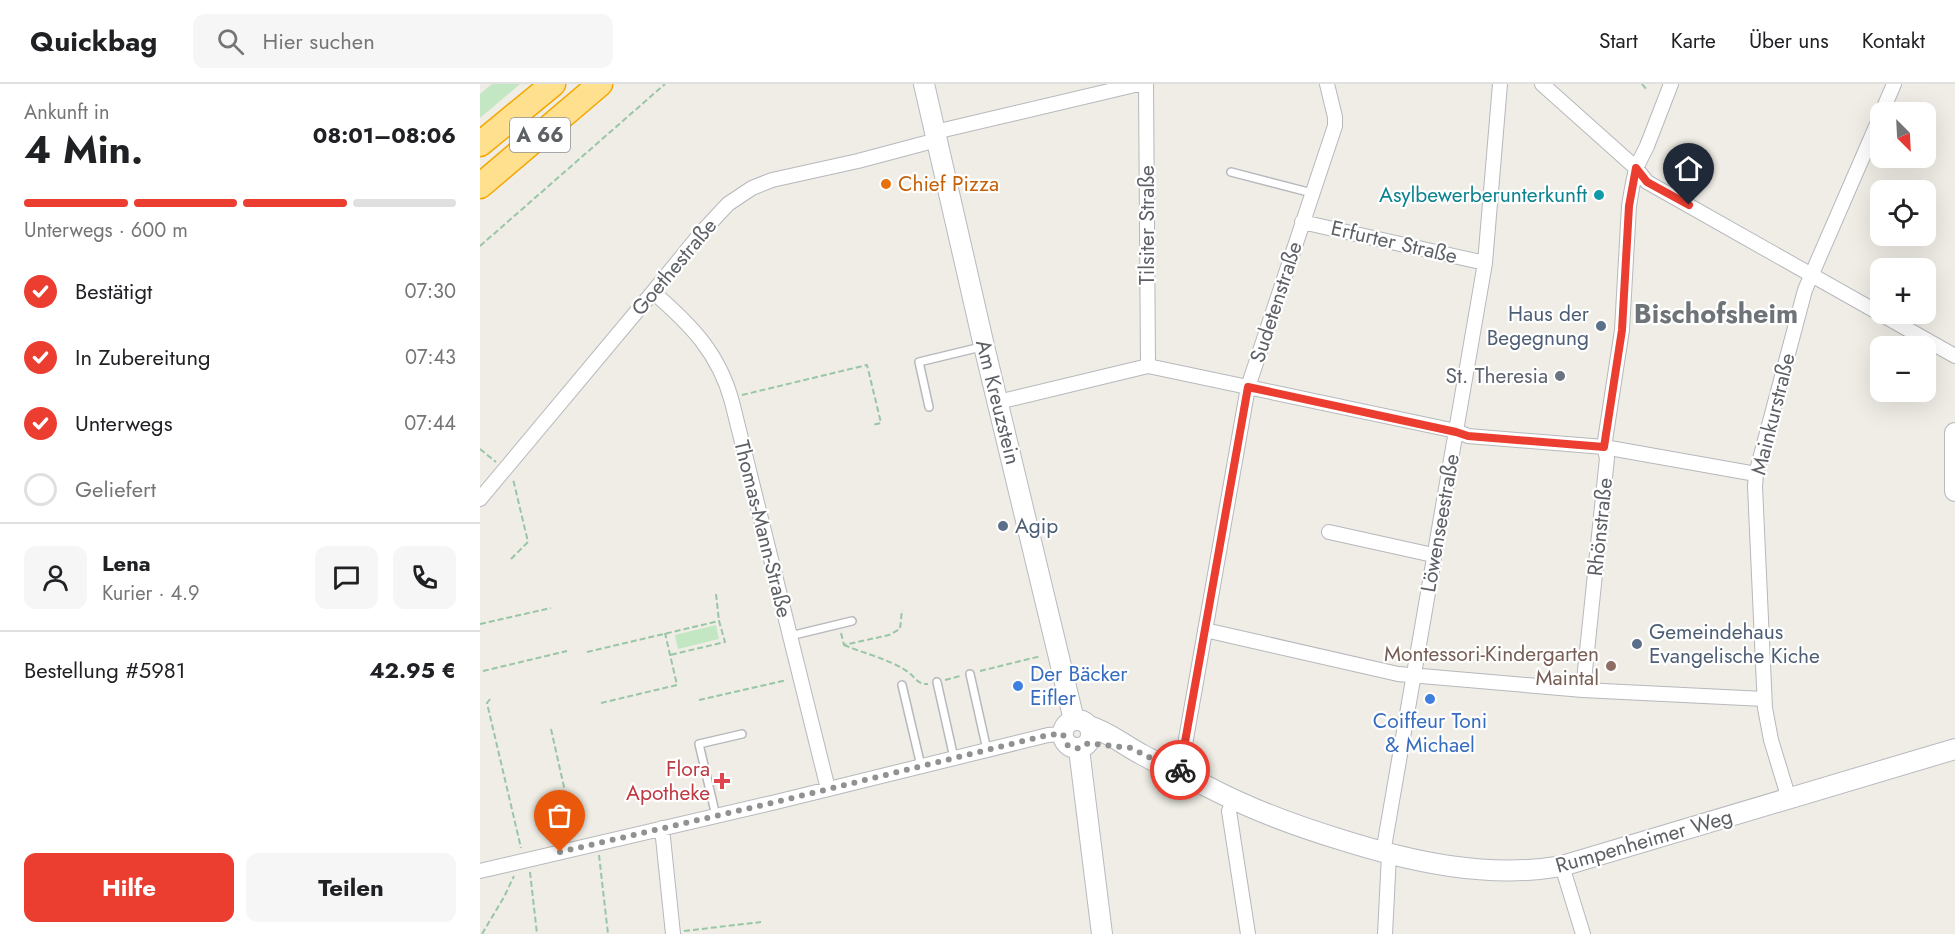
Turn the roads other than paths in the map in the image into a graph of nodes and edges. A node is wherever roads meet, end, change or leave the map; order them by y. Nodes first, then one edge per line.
1 (544, 84) edge
2 (553, 84) edge
3 (600, 84) edge
4 (924, 84) edge
5 (1139, 84) edge
6 (1146, 84) edge
7 (1327, 84) edge
8 (1500, 84) edge
9 (1542, 84) edge
10 (1671, 84) edge
11 (1894, 84) edge
12 (1886, 102) edge
13 (526, 107) junction
14 (936, 136) junction
15 (1870, 140) edge
16 (480, 144) edge
17 (1636, 168) junction
18 (1231, 172) dead end
19 (480, 186) edge
20 (1312, 193) junction
21 (1302, 222) junction
22 (1485, 263) junction
23 (1812, 274) junction
24 (653, 292) junction
25 (984, 346) junction
26 (1955, 356) edge
27 (1148, 366) junction
28 (1248, 387) junction
29 (998, 402) junction
30 (929, 407) dead end
31 (1456, 432) junction
32 (1955, 433) edge
33 (1604, 447) junction
34 (1756, 474) junction
35 (1955, 491) edge
36 (480, 499) edge
37 (1329, 532) dead end
38 (1433, 555) junction
39 (852, 621) dead end
40 (1205, 630) junction
41 (790, 636) junction
42 (970, 674) road end
43 (1415, 675) junction
44 (937, 682) road end
45 (902, 685) dead end
46 (1583, 690) junction
47 (1764, 699) junction
48 (742, 734) dead end
49 (1079, 734) junction
50 (1955, 749) edge
51 (987, 750) junction
52 (954, 758) junction
53 (921, 766) junction
54 (1180, 773) junction
55 (828, 789) junction
56 (1789, 799) junction
57 (1234, 800) junction
58 (716, 816) junction
59 (662, 828) junction
60 (1386, 854) junction
61 (1562, 866) junction
62 (480, 871) edge
63 (669, 934) edge
64 (1102, 934) edge
65 (1248, 934) edge
66 (1385, 934) edge
67 (1583, 934) edge

1 - 13 highway
2 - 13 highway, A 66
3 - 19 highway, A 66
4 - 14 street, Am Kreuzstein
5 - 14 street, Goethestraße
6 - 27 street, Tilsiter Straße
7 - 20 street, Sudetenstraße
8 - 22 street, Löwenseestraße
9 - 17 street
10 - 17 street, Rhönstraße
11 - 12 street, Mainkurstraße
13 - 16 highway, A 66
14 - 24 street, Goethestraße
14 - 25 street, Am Kreuzstein
15 - 23 street, Mainkurstraße
17 - 23 street
17 - 33 street, Rhönstraße
18 - 20 lane
20 - 21 street, Sudetenstraße
21 - 22 street, Erfurter Straße
21 - 28 street, Sudetenstraße
22 - 31 street, Löwenseestraße
23 - 26 street
23 - 34 street, Mainkurstraße
24 - 36 street, Goethestraße
24 - 41 street, Thomas-Mann-Straße
25 - 29 street, Am Kreuzstein
25 - 30 lane
27 - 28 street
27 - 29 street
28 - 31 street
28 - 40 street, Sudetenstraße
29 - 49 street, Am Kreuzstein
31 - 33 street
31 - 38 street, Löwenseestraße
32 - 35 street
33 - 34 street
33 - 46 street, Rhönstraße
34 - 47 street, Mainkurstraße
37 - 38 street
38 - 43 street, Löwenseestraße
39 - 41 lane
40 - 43 street
40 - 54 street, Sudetenstraße
41 - 55 street, Thomas-Mann-Straße
42 - 51 lane
43 - 46 street
43 - 60 street, Löwenseestraße
44 - 52 lane
45 - 53 lane
46 - 47 street
47 - 56 street, Mainkurstraße
48 - 58 lane
49 - 51 street
49 - 54 street, Rumpenheimer Weg
49 - 64 street, Am Kreuzstein
50 - 56 street, Rumpenheimer Weg
51 - 52 street
52 - 53 street
53 - 55 street
54 - 57 street, Rumpenheimer Weg
55 - 58 street
56 - 61 street, Rumpenheimer Weg
57 - 60 street, Rumpenheimer Weg
57 - 65 street
58 - 59 street
59 - 62 street
59 - 63 street
60 - 61 street, Rumpenheimer Weg
60 - 66 street, Löwenseestraße
61 - 67 street

